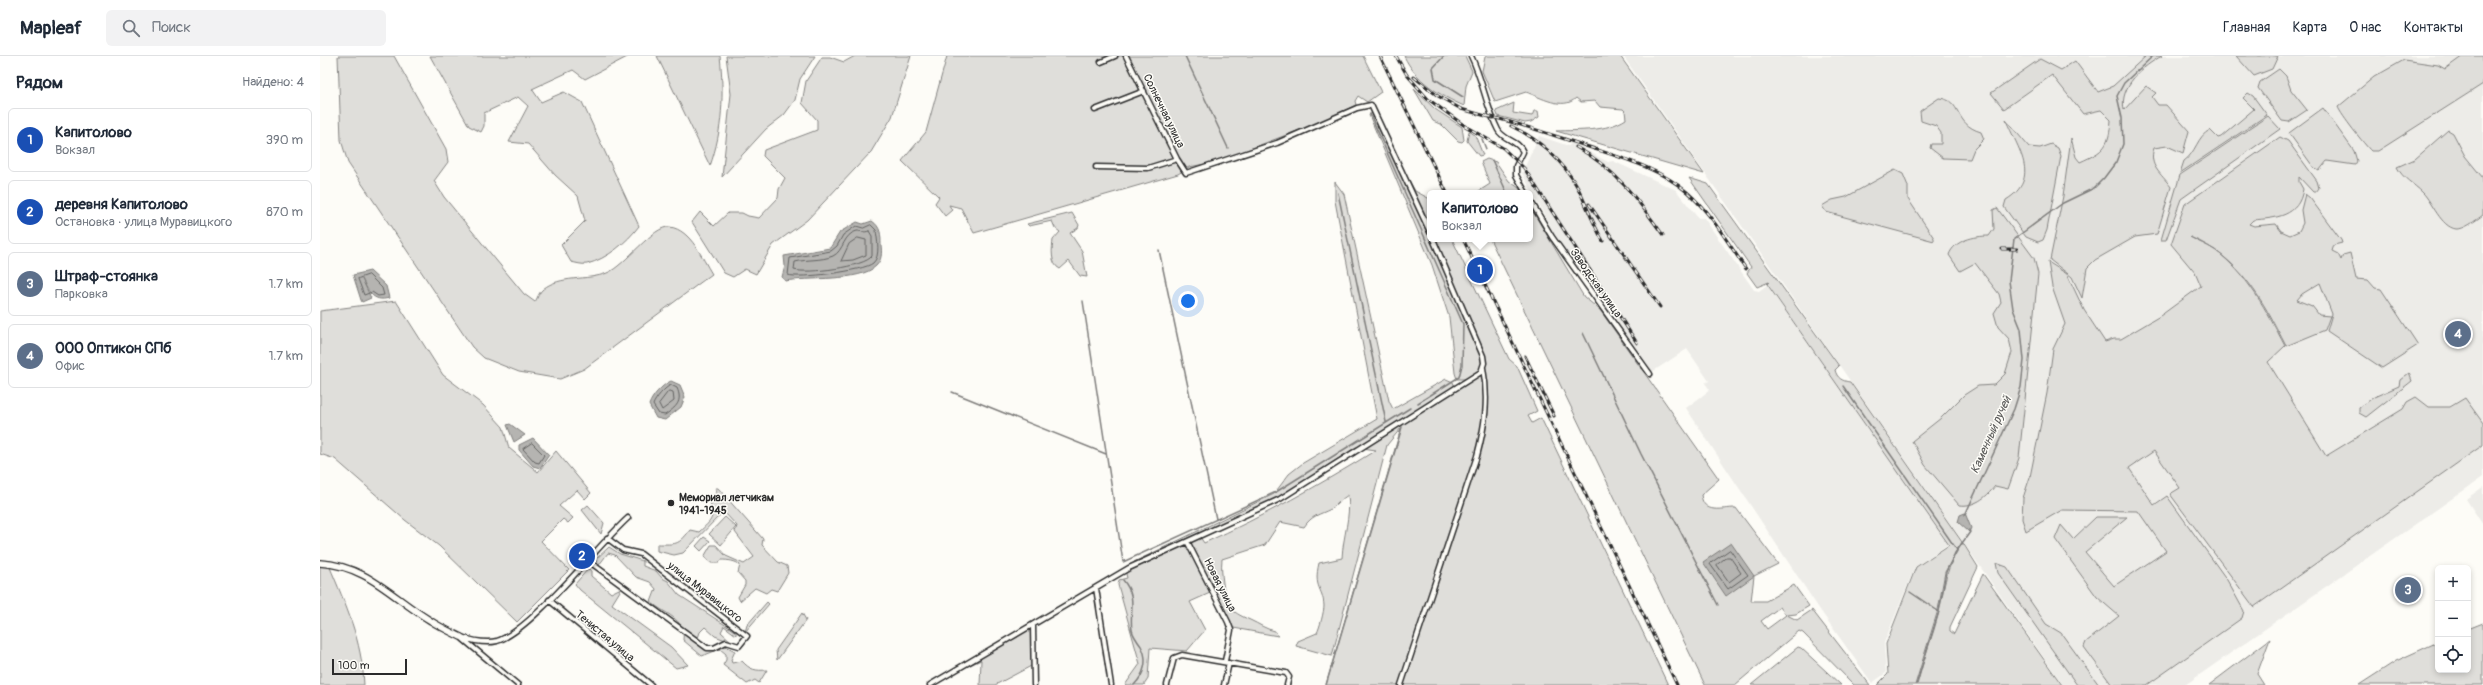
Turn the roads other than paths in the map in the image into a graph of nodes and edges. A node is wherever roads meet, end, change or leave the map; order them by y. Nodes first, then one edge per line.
1 (1115, 56) edge
2 (1126, 56) edge
3 (1471, 56) edge
4 (1101, 62) dead end
5 (1144, 91) junction
6 (1095, 110) dead end
7 (1177, 159) junction
8 (1096, 168) dead end
9 (1524, 190) edge
10 (1533, 205) edge
11 (1427, 226) edge
12 (1434, 242) edge
13 (1483, 368) junction
14 (1650, 374) dead end
15 (628, 518) dead end
16 (607, 538) junction
17 (1188, 543) junction
18 (587, 560) junction
19 (320, 563) edge
20 (1096, 588) junction
21 (549, 600) junction
22 (1033, 625) junction
23 (461, 637) junction
24 (1227, 662) junction
25 (518, 685) edge
26 (651, 685) edge
27 (930, 685) edge
28 (1034, 685) edge
29 (1111, 685) edge
30 (1167, 685) edge
31 (1224, 685) edge
32 (1287, 685) edge
33 (1401, 685) edge

1 - 4 street
2 - 5 street, Солнечная улица
3 - 9 street
5 - 6 street
5 - 7 street, Солнечная улица
7 - 8 street
7 - 11 street, Солнечная улица
10 - 14 street, Заводская улица
12 - 13 street
13 - 17 street
13 - 33 street
15 - 16 street
16 - 18 street
16 - 18 street, улица Муравицкого
17 - 20 street
17 - 24 street, Новая улица
18 - 21 street
19 - 23 street
20 - 22 street
20 - 29 street
21 - 23 street
21 - 26 street, Тенистая улица
22 - 27 street
22 - 28 street
23 - 25 street
24 - 30 street
24 - 31 street, Новая улица
24 - 32 street

